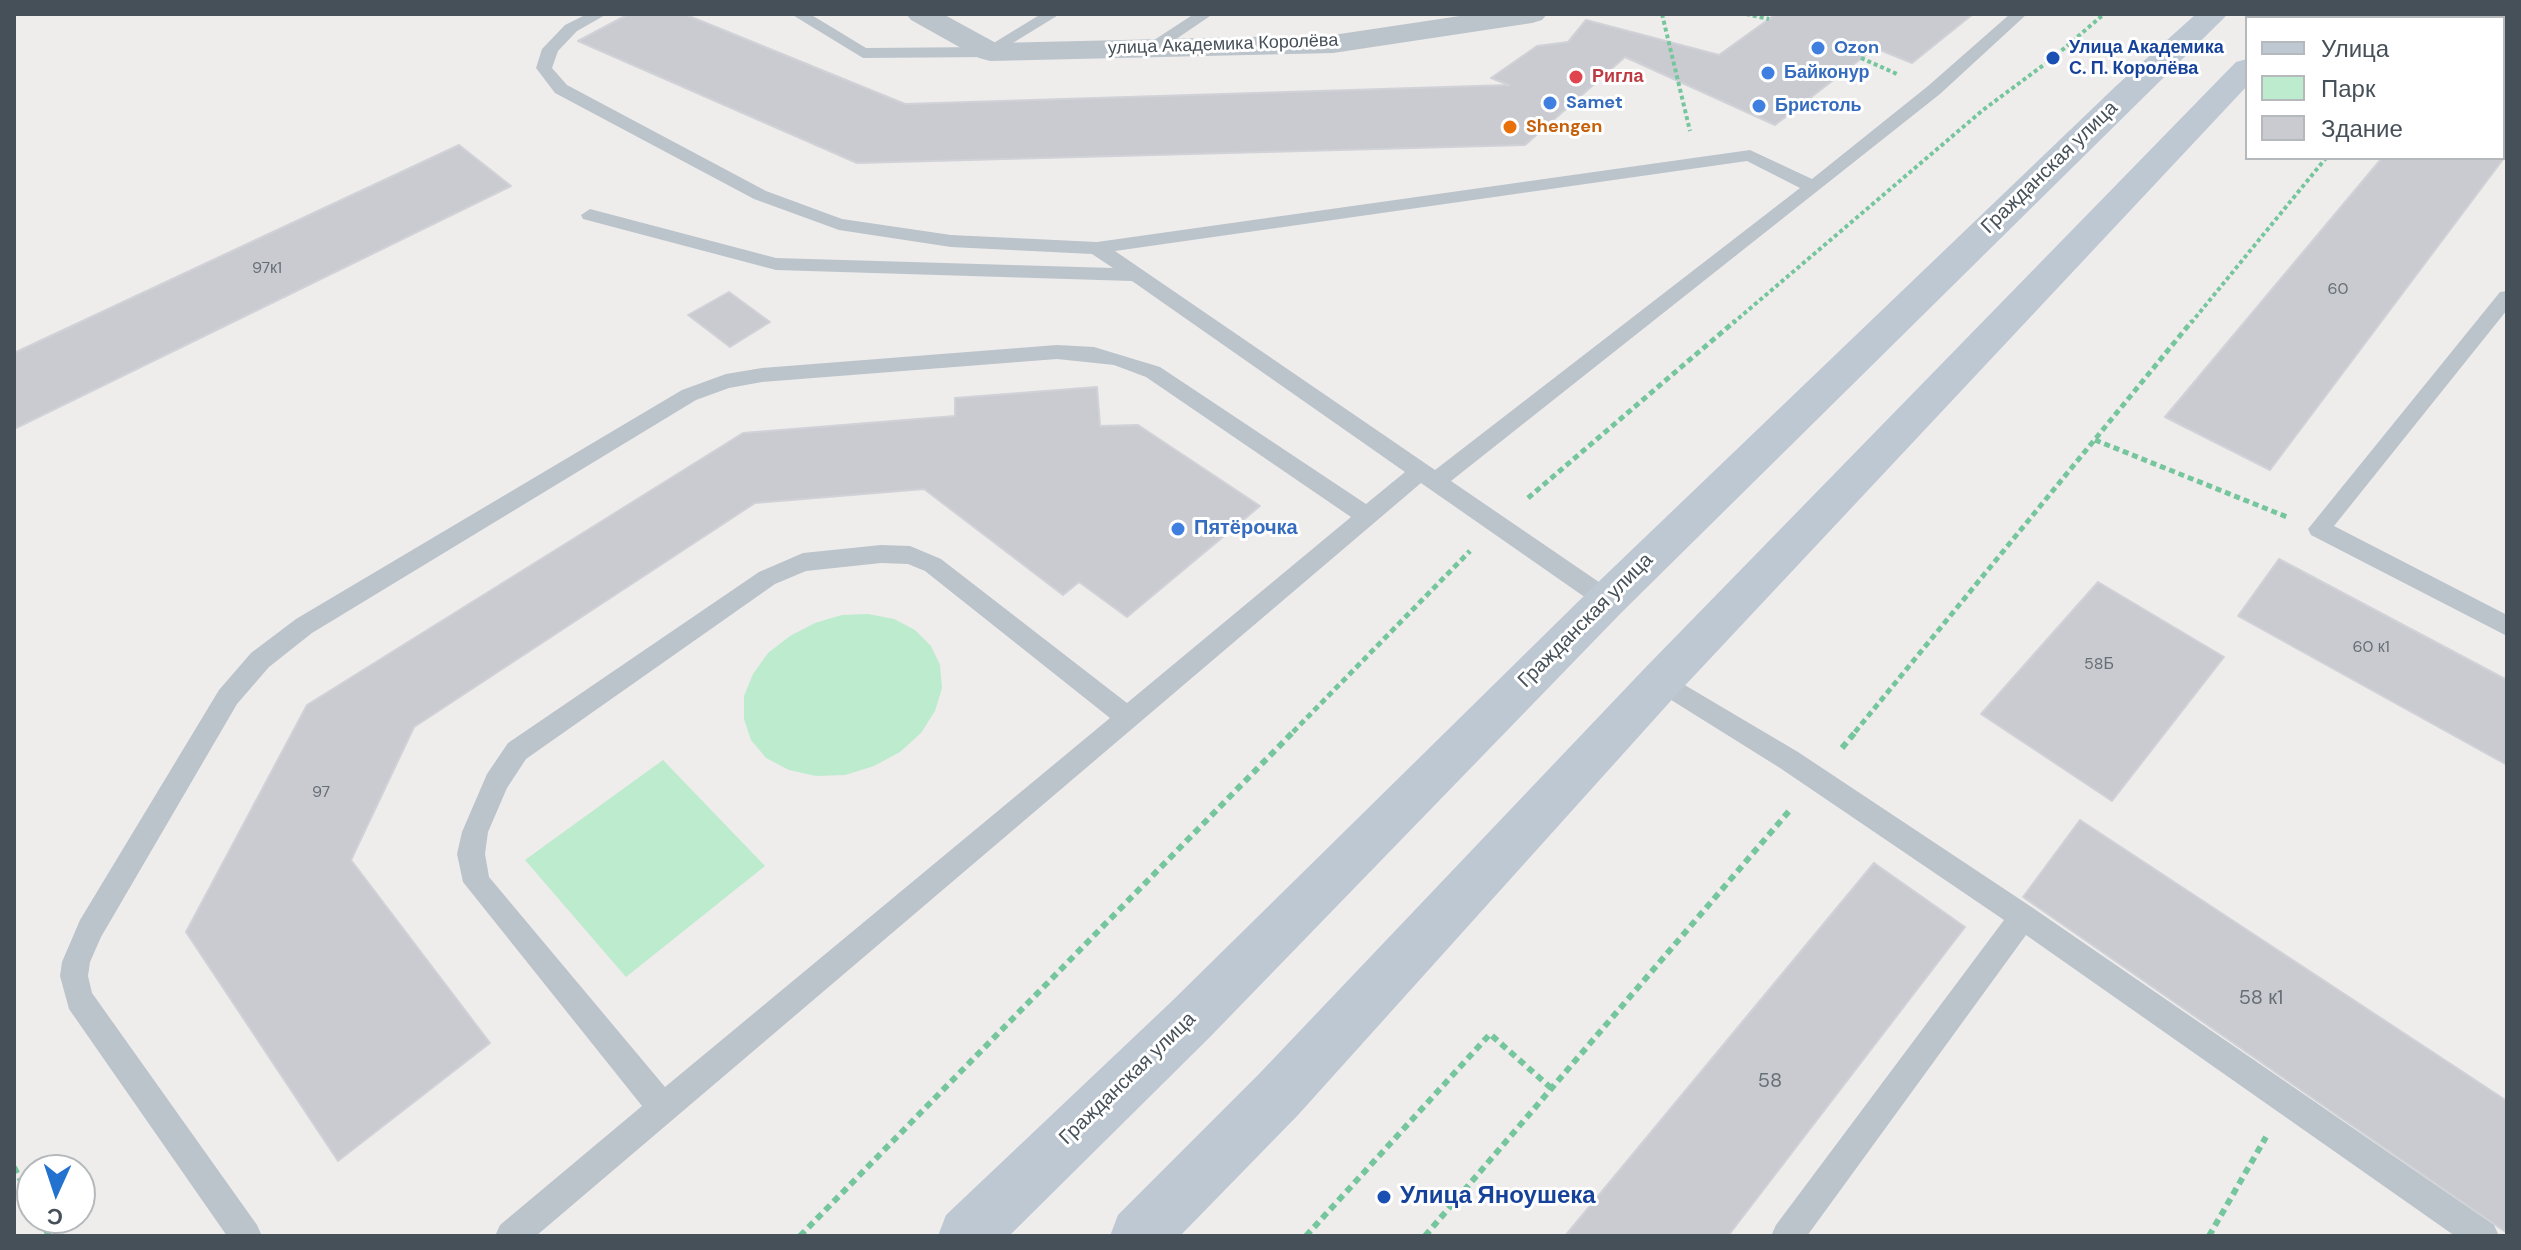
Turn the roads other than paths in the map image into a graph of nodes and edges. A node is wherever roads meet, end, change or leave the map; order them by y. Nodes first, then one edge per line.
1 (599, 14) edge
2 (799, 14) edge
3 (921, 14) edge
4 (1052, 14) edge
5 (1205, 14) edge
6 (1532, 14) edge
7 (2019, 14) edge
8 (2213, 14) edge
9 (1154, 47) junction
10 (990, 52) junction
11 (2245, 70) edge
12 (1813, 187) junction
13 (590, 215) dead end
14 (1097, 248) junction
15 (1136, 275) junction
16 (2507, 297) edge
17 (1427, 477) junction
18 (1367, 516) junction
19 (1607, 600) junction
20 (2507, 626) edge
21 (1661, 681) junction
22 (1128, 718) junction
23 (2023, 917) junction
24 (663, 1108) junction
25 (246, 1236) edge
26 (511, 1236) edge
27 (967, 1236) edge
28 (1139, 1236) edge
29 (1787, 1236) edge
30 (2483, 1236) edge

1 - 14 lane
2 - 10 lane
3 - 10 street
4 - 10 lane
5 - 9 lane
6 - 9 street, улица Академика Королёва
7 - 12 lane
8 - 19 main road, Гражданская улица
9 - 10 street, улица Академика Королёва
11 - 21 main road
12 - 14 lane
12 - 17 lane
13 - 15 lane
14 - 15 lane
15 - 17 lane
16 - 20 lane
17 - 18 lane
17 - 19 lane
18 - 22 lane
18 - 25 lane
19 - 27 main road, Гражданская улица
21 - 23 lane
21 - 28 main road
22 - 24 lane
22 - 24 lane
23 - 29 lane
23 - 30 lane
24 - 26 lane

